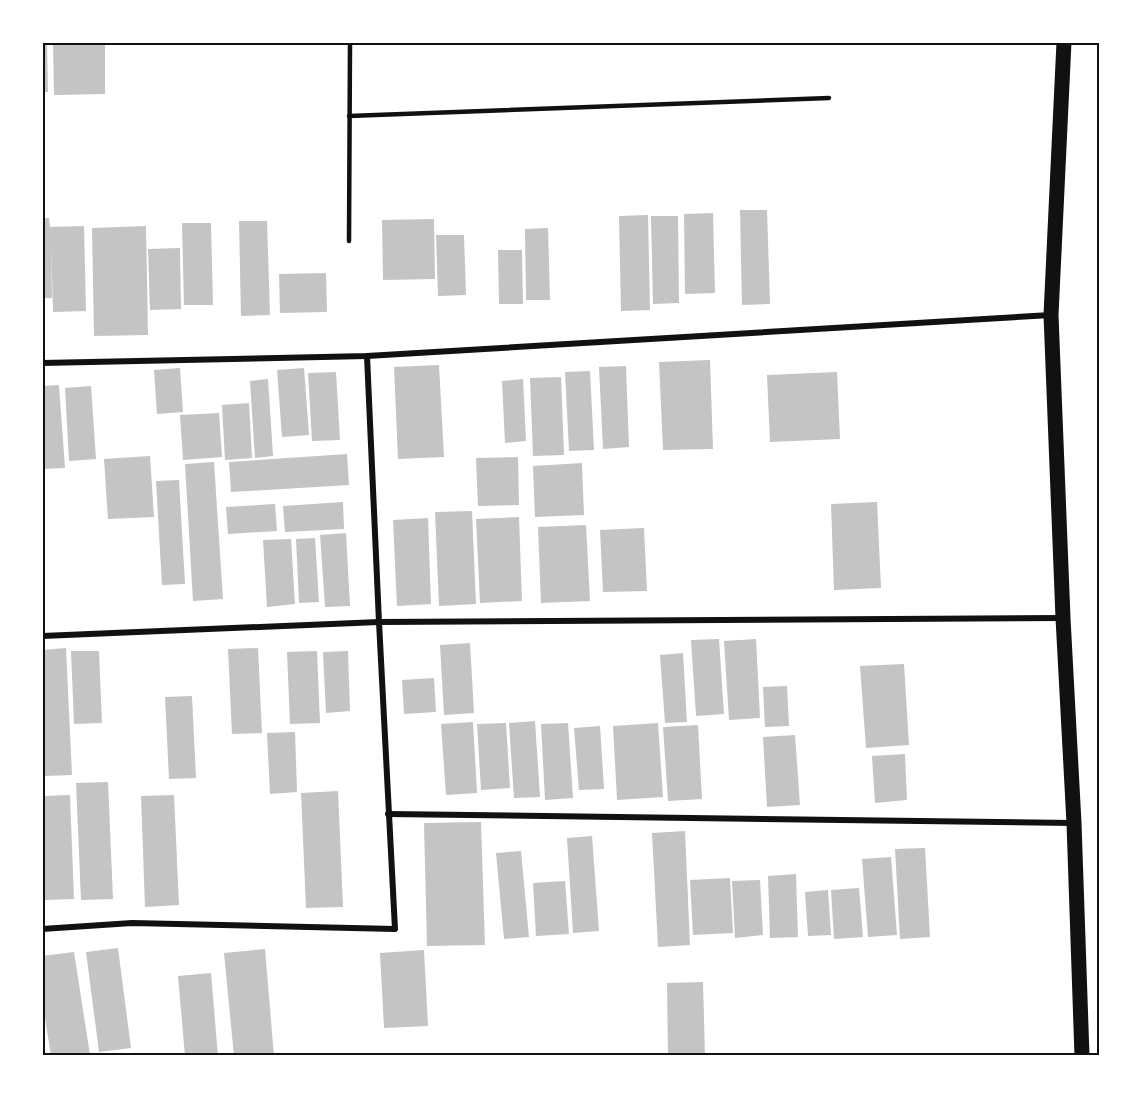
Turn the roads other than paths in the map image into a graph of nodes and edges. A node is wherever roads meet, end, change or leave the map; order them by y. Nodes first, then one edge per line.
1 (350, 42) edge
2 (1064, 42) edge
3 (829, 98) dead end
4 (350, 116) junction
5 (349, 241) dead end
6 (1051, 315) junction
7 (367, 356) junction
8 (42, 363) edge
9 (1063, 618) junction
10 (379, 622) junction
11 (42, 636) edge
12 (388, 814) junction
13 (1074, 823) junction
14 (42, 929) edge
15 (1082, 1056) edge

1 - 4 lane
2 - 6 main road
3 - 4 lane
4 - 5 lane
6 - 7 street
6 - 9 main road
7 - 8 street
7 - 10 street
9 - 10 street
9 - 13 main road
10 - 11 street
10 - 12 street
12 - 13 street
12 - 14 street
13 - 15 main road

